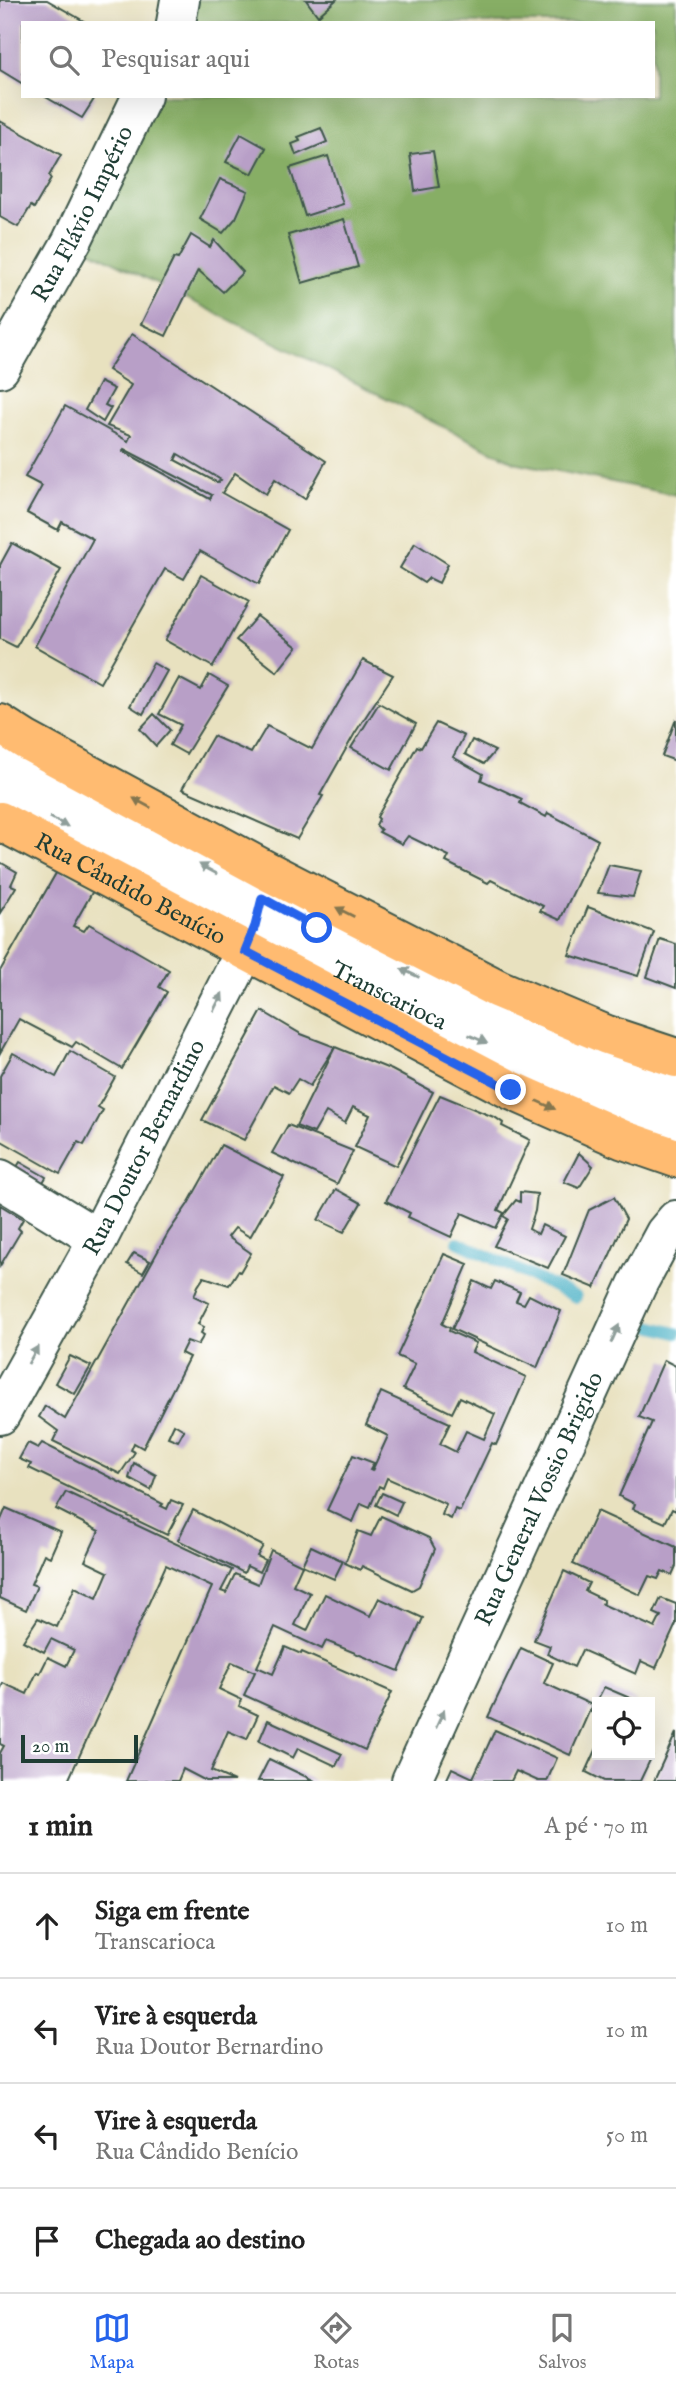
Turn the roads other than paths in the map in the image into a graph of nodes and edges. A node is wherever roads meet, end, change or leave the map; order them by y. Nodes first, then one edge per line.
1 (141, 98) edge
2 (0, 368) edge
3 (0, 724) edge
4 (0, 753) edge
5 (0, 788) edge
6 (0, 821) edge
7 (257, 911) junction
8 (676, 1059) edge
9 (676, 1086) edge
10 (676, 1123) edge
11 (676, 1158) edge
12 (0, 1179) edge
13 (676, 1220) edge
14 (98, 1238) junction
15 (0, 1415) edge
16 (411, 1781) edge

1 - 2 street, Rua Flávio Império
7 -> 3 main road, Rua Cândido Benício
7 -> 4 street, Transcarioca
5 -> 7 street, Transcarioca
6 - 7 main road, Rua Cândido Benício
8 -> 7 main road, Rua Cândido Benício
9 -> 7 street, Transcarioca
7 -> 10 street, Transcarioca
7 -> 11 main road, Rua Cândido Benício
14 -> 7 street, Rua Doutor Bernardino
12 - 14 street
16 -> 13 street, Rua General Vossio Brigido
15 -> 14 street, Rua Doutor Bernardino

